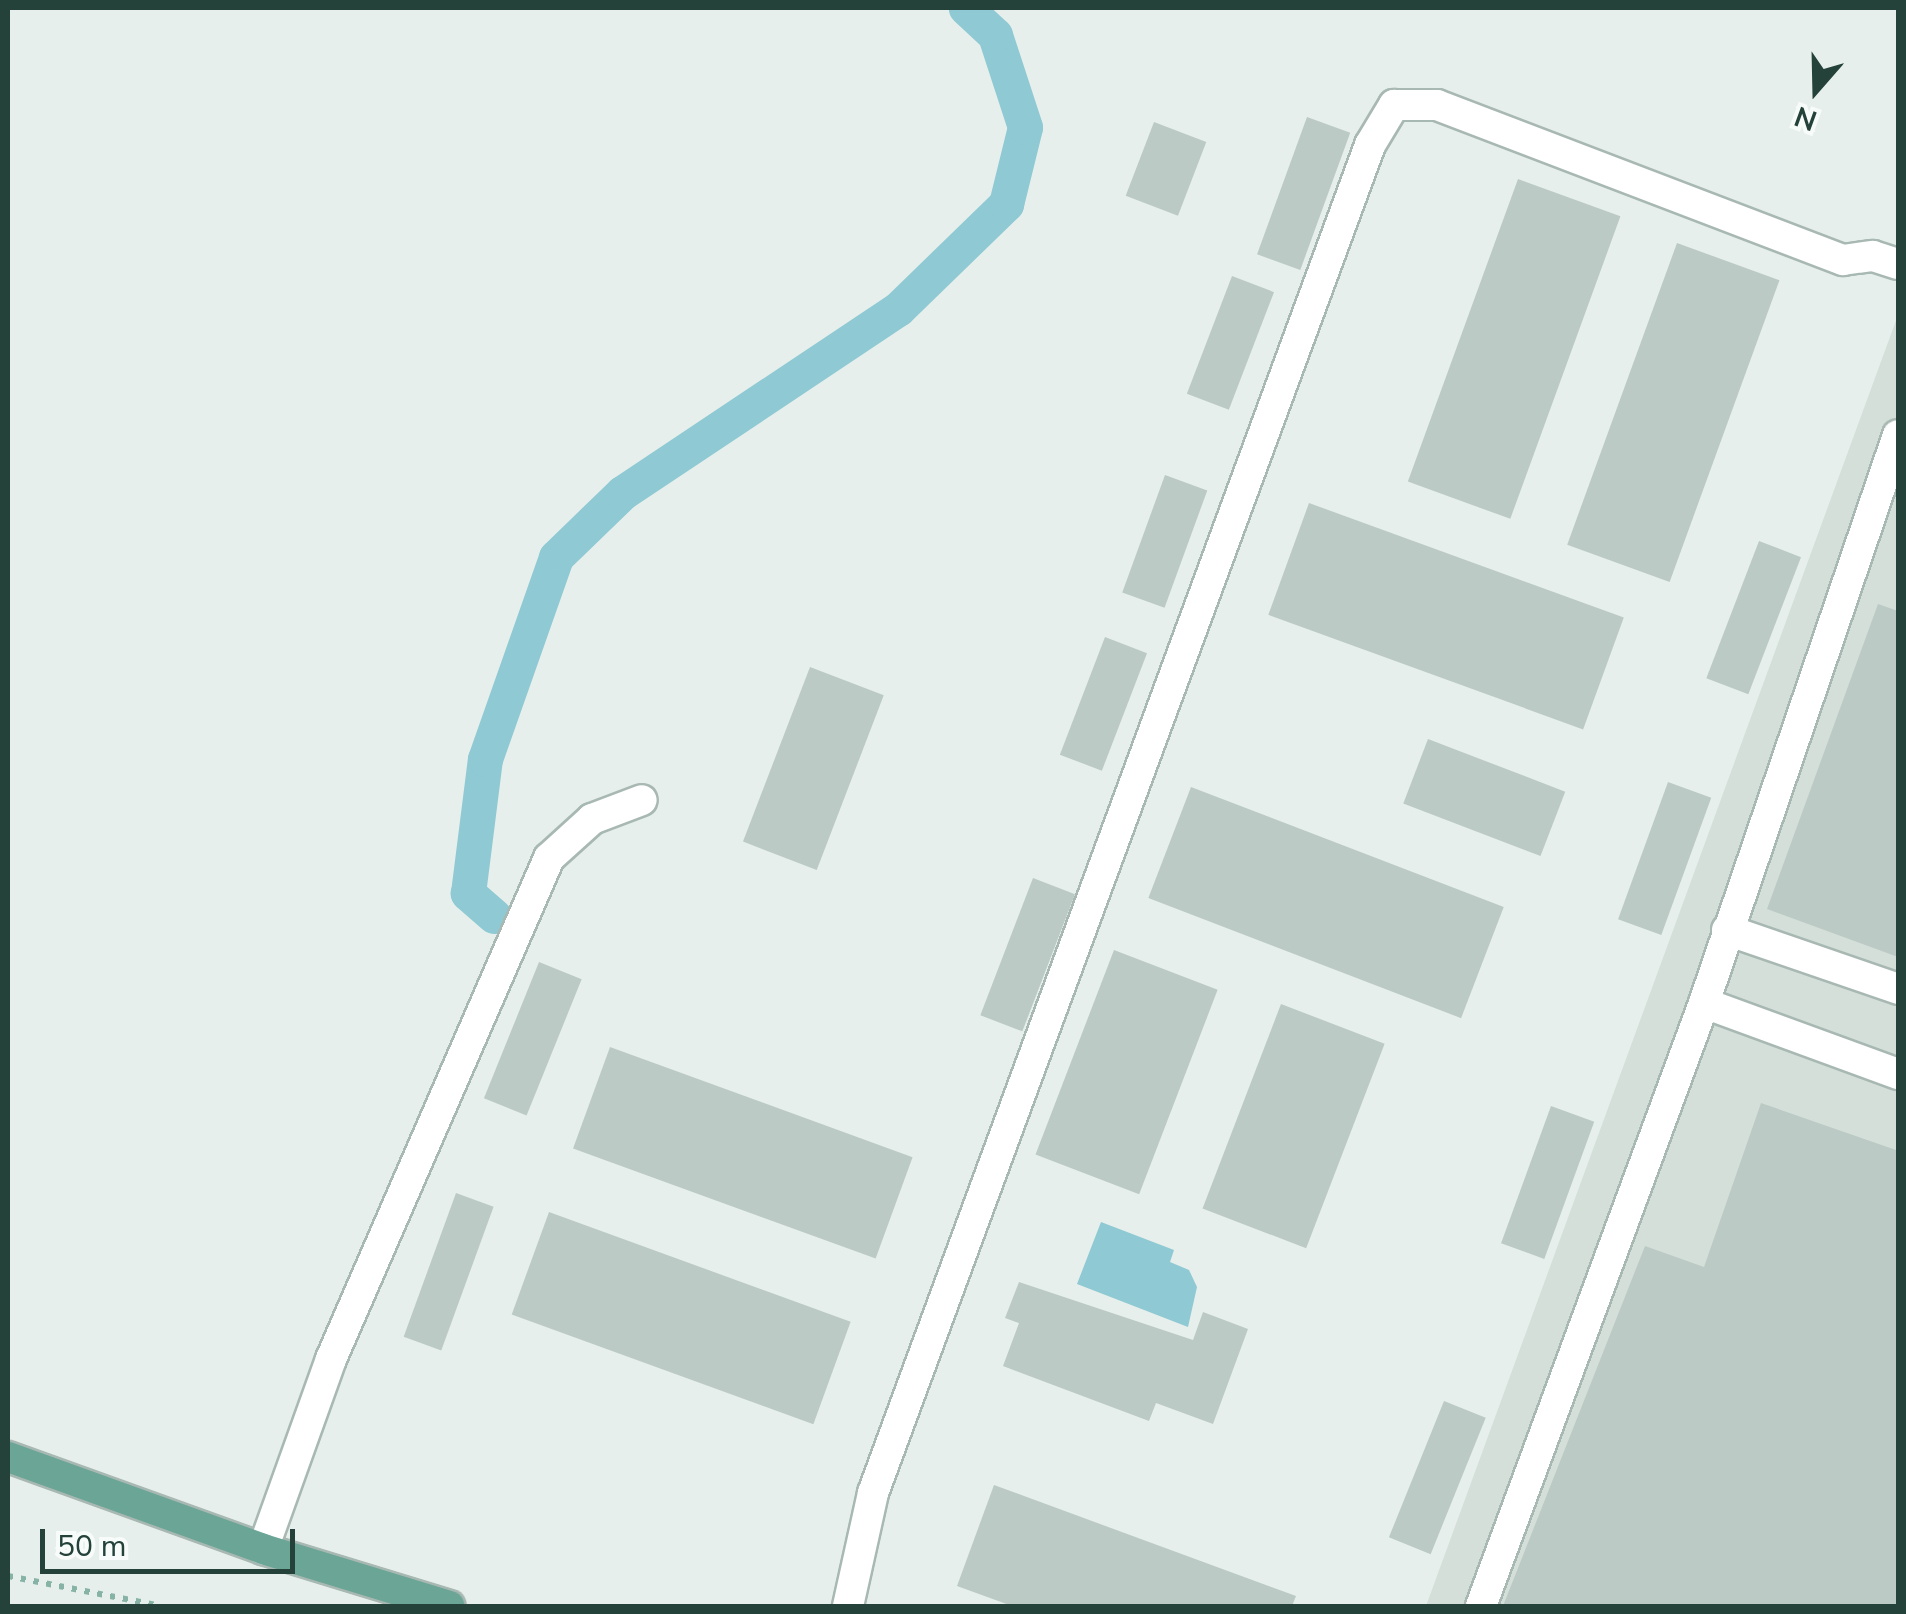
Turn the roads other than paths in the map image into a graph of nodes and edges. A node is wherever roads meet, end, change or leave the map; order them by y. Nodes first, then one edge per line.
1 (1898, 264) edge
2 (1898, 435) edge
3 (642, 800) dead end
4 (1728, 930) junction
5 (1898, 989) edge
6 (1704, 1003) junction
7 (1898, 1074) edge
8 (8, 1457) edge
9 (263, 1549) junction
10 (449, 1606) edge
11 (848, 1606) edge
12 (1481, 1606) edge

1 - 11 lane
2 - 4 lane
3 - 9 lane
4 - 5 lane
4 - 6 lane
6 - 7 lane
6 - 12 lane
8 - 9 main road
9 - 10 main road

